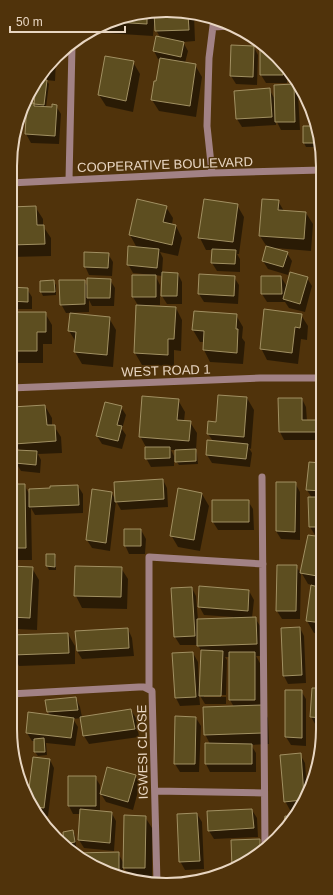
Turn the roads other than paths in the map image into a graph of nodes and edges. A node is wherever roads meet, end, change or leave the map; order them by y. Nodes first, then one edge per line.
1 (213, 25) edge
2 (221, 27) edge
3 (213, 28) junction
4 (72, 51) edge
5 (316, 170) edge
6 (212, 174) junction
7 (69, 180) junction
8 (17, 183) edge
9 (316, 378) edge
10 (17, 388) edge
11 (262, 477) dead end
12 (263, 564) junction
13 (149, 689) junction
14 (17, 694) edge
15 (155, 791) junction
16 (264, 793) junction
17 (265, 841) edge
18 (157, 878) edge

1 - 3 street
2 - 3 street
3 - 6 street
4 - 7 street
5 - 6 street, COOPERATIVE BOULEVARD
6 - 7 street, COOPERATIVE BOULEVARD
7 - 8 street, COOPERATIVE BOULEVARD
9 - 10 street, WEST ROAD 1
11 - 12 street
12 - 13 street
12 - 16 street
13 - 14 street, IGWESI CLOSE
13 - 15 street, IGWESI CLOSE
15 - 16 street
15 - 18 street, IGWESI CLOSE
16 - 17 street

